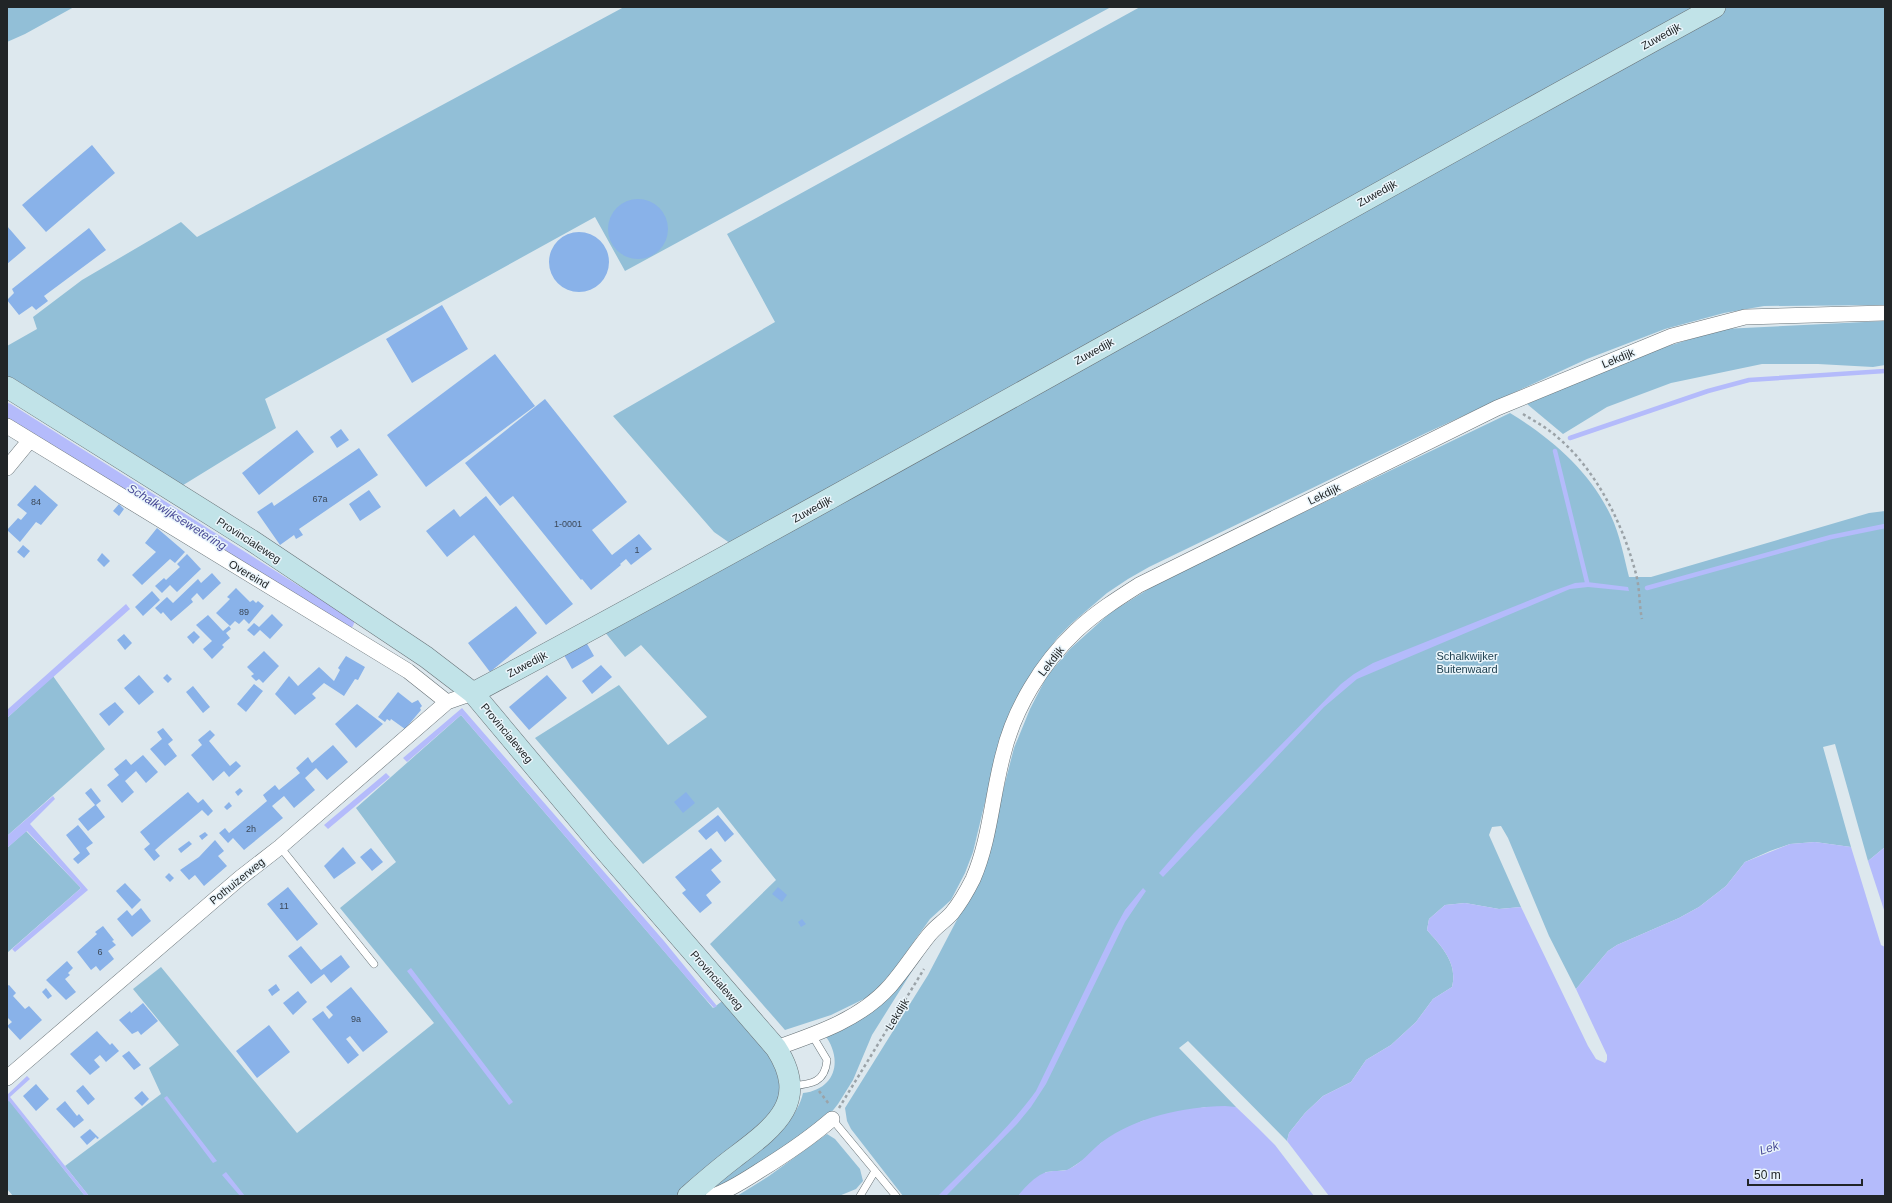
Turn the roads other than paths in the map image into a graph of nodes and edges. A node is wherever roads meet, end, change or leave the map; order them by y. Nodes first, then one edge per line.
1 (1714, 7) edge
2 (1885, 313) edge
3 (7, 387) edge
4 (7, 426) edge
5 (30, 440) junction
6 (7, 468) edge
7 (473, 693) junction
8 (447, 702) junction
9 (280, 847) junction
10 (374, 964) dead end
11 (812, 1035) junction
12 (776, 1048) junction
13 (7, 1078) edge
14 (790, 1086) junction
15 (833, 1112) joint
16 (875, 1171) junction
17 (688, 1196) edge
18 (714, 1196) edge
19 (860, 1196) edge
20 (896, 1196) edge

1 - 7 street, Zuwedijk
2 - 11 street, Lekdijk
3 - 7 street, Provincialeweg
4 - 5 street, Overeind
5 - 6 street
5 - 8 street, Overeind
7 - 8 street, Pothuizerweg
7 - 12 street, Provincialeweg
8 - 9 street, Pothuizerweg
9 - 10 lane
9 - 13 street, Pothuizerweg
11 - 12 street, Lekdijk
11 - 14 lane
12 - 14 street, Provincialeweg
14 - 17 street, Provincialeweg
15 - 16 lane
15 - 18 street
16 - 19 lane
16 - 20 lane

